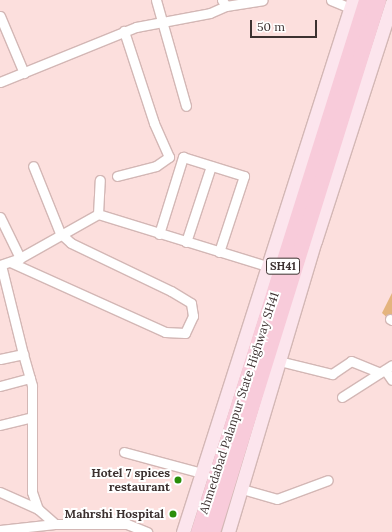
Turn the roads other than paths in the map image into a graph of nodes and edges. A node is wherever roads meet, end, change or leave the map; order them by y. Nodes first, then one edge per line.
1 (156, 0) edge
2 (263, 0) edge
3 (331, 0) edge
4 (366, 0) edge
5 (378, 0) edge
6 (224, 3) edge
7 (392, 3) edge
8 (351, 4) edge
9 (0, 16) edge
10 (162, 22) junction
11 (383, 26) edge
12 (124, 32) junction
13 (24, 73) junction
14 (0, 82) edge
15 (186, 106) dead end
16 (338, 150) junction
17 (33, 166) dead end
18 (212, 166) junction
19 (118, 176) dead end
20 (100, 180) dead end
21 (98, 214) junction
22 (0, 217) edge
23 (60, 233) junction
24 (159, 234) junction
25 (186, 242) junction
26 (219, 252) junction
27 (20, 258) junction
28 (10, 262) junction
29 (0, 265) edge
30 (270, 267) junction
31 (23, 354) junction
32 (0, 359) edge
33 (279, 361) junction
34 (386, 369) edge
35 (30, 378) junction
36 (392, 380) edge
37 (0, 386) edge
38 (342, 397) dead end
39 (32, 417) junction
40 (0, 424) edge
41 (237, 449) junction
42 (124, 452) dead end
43 (252, 452) junction
44 (202, 473) junction
45 (328, 480) dead end
46 (242, 489) junction
47 (0, 492) edge
48 (38, 509) junction
49 (55, 524) junction
50 (0, 530) edge
51 (147, 532) edge
52 (183, 532) edge
53 (209, 532) edge
54 (228, 532) edge

1 - 10 street
2 - 6 street
3 - 8 street
4 - 53 main road, Ahmedabad Palanpur State Highway SH41 / SH41
5 - 11 main road, SH41
6 - 10 street
7 - 11 street
8 - 30 street
9 - 13 street
10 - 12 street
10 - 15 street
11 - 16 main road, SH41
12 - 13 street
12 - 19 street
13 - 14 street
16 - 33 street
16 - 41 main road, SH41
17 - 23 street
18 - 24 street
18 - 25 street
18 - 26 street
20 - 21 street
21 - 23 street
21 - 24 street
22 - 27 street
23 - 27 street
23 - 28 street
24 - 25 street
25 - 26 street
26 - 30 street
27 - 28 street
28 - 29 street
29 - 31 street
30 - 44 street
31 - 32 street
31 - 35 street
33 - 34 street
33 - 43 street
34 - 36 street
34 - 38 street
35 - 37 street
35 - 39 street
39 - 40 street
39 - 48 street
41 - 43 street
41 - 53 main road, SH41
42 - 44 street
43 - 46 street
44 - 52 street
45 - 46 street
46 - 54 street
47 - 48 street
48 - 49 street
49 - 50 street
49 - 51 street

